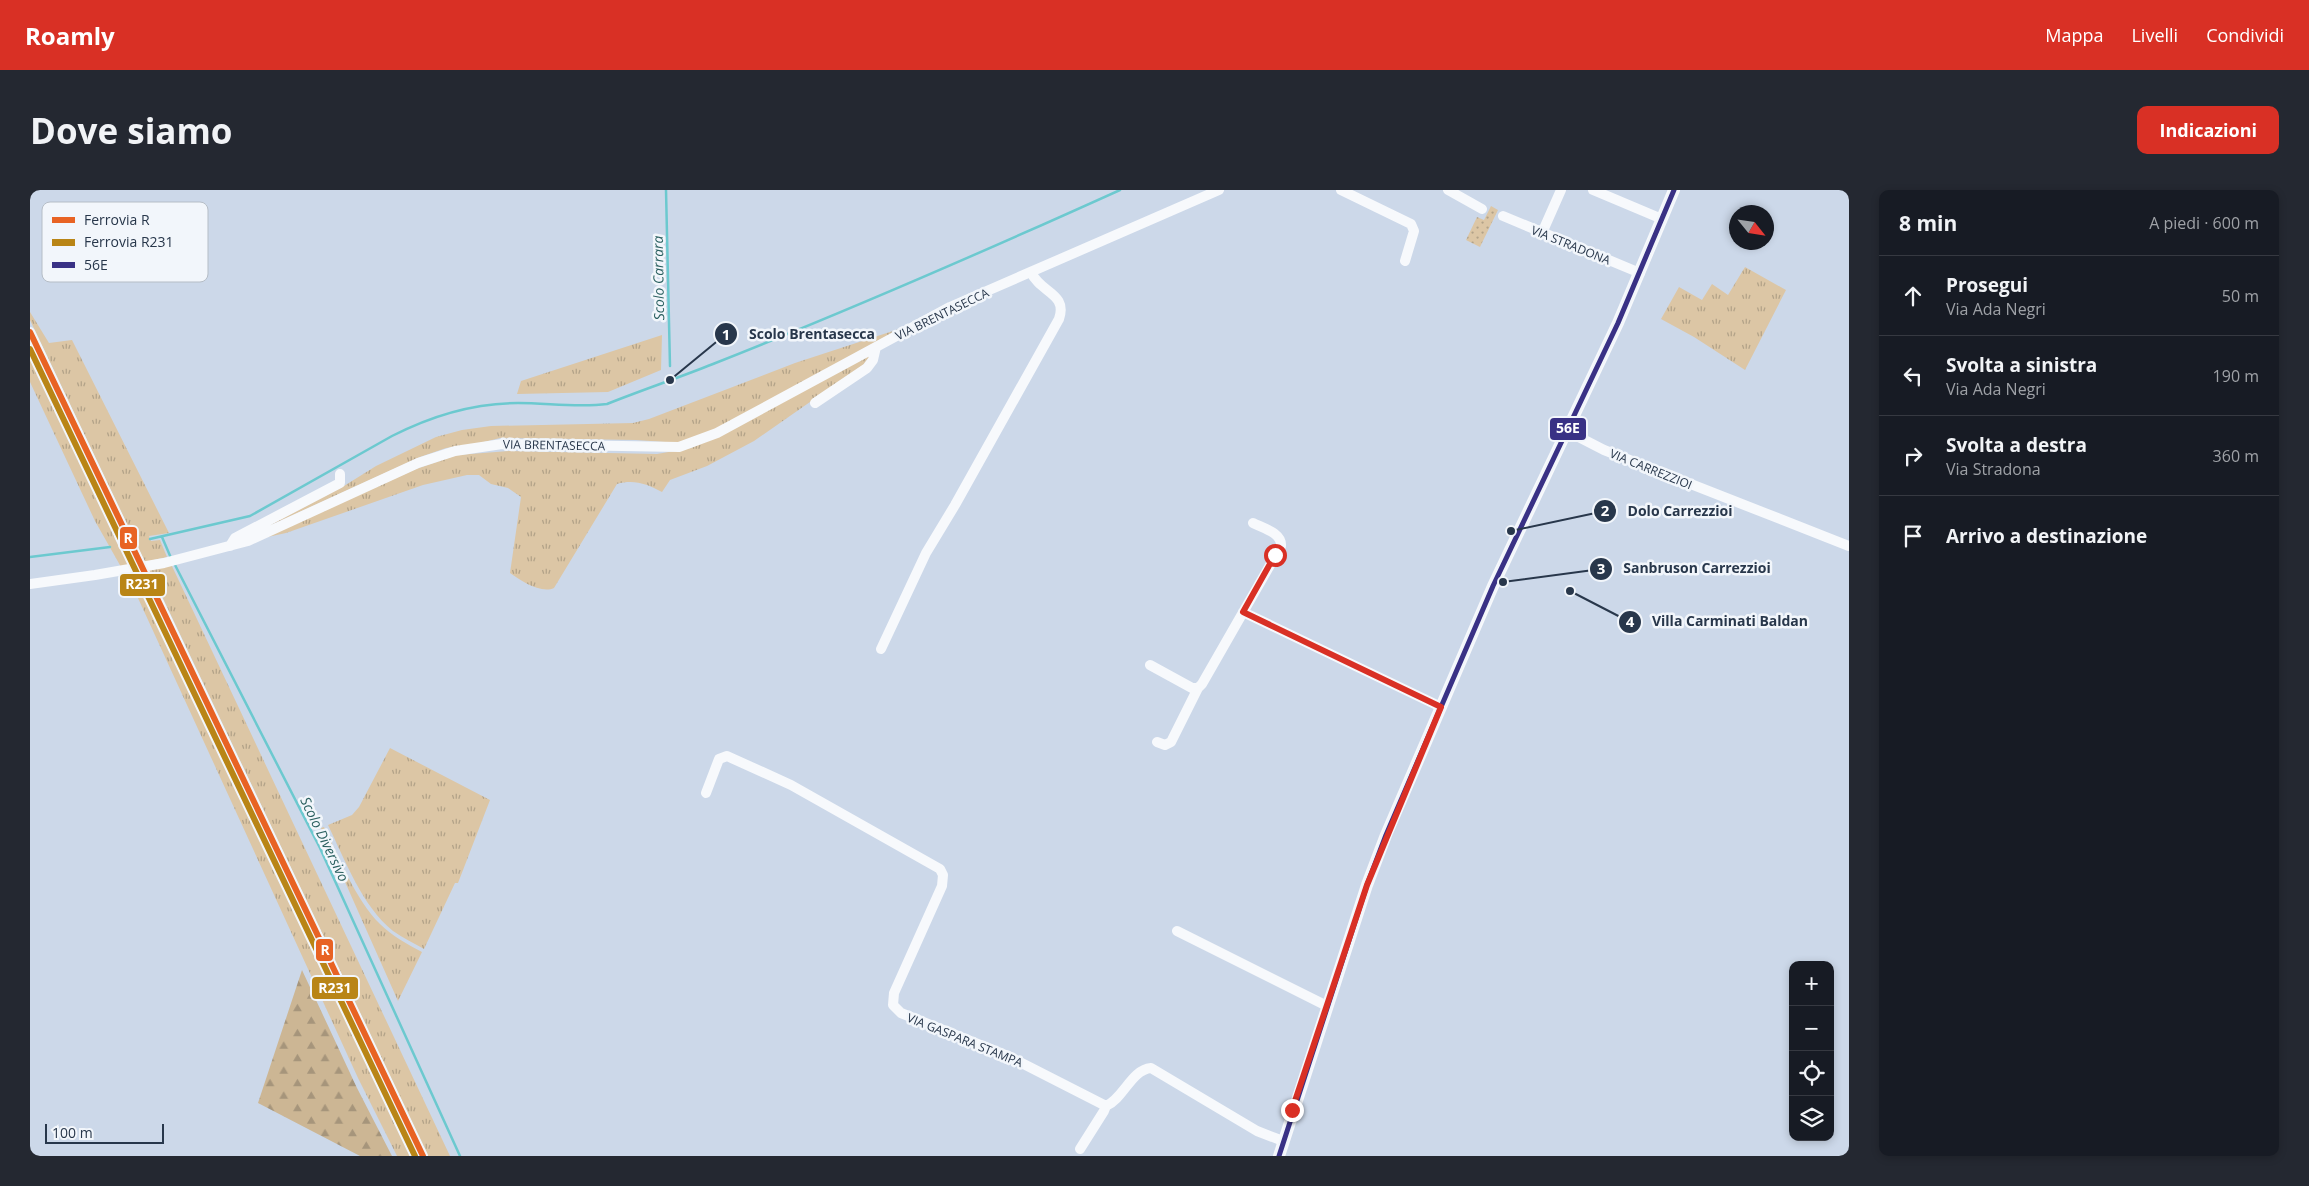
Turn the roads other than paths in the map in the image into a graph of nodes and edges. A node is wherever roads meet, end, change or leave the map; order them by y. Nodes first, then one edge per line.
1 (1219, 190) edge
2 (1340, 190) edge
3 (1448, 190) edge
4 (1561, 190) edge
5 (1593, 190) edge
6 (1674, 190) edge
7 (1482, 209) dead end
8 (1503, 216) dead end
9 (1662, 219) junction
10 (1542, 233) junction
11 (1405, 261) dead end
12 (1031, 272) junction
13 (1640, 273) junction
14 (876, 347) junction
15 (815, 403) dead end
16 (1567, 431) junction
17 (340, 474) dead end
18 (1253, 523) dead end
19 (1849, 546) edge
20 (230, 547) junction
21 (30, 584) edge
22 (1243, 612) junction
23 (881, 649) dead end
24 (1150, 665) dead end
25 (1198, 688) junction
26 (1441, 707) junction
27 (1157, 742) dead end
28 (706, 793) dead end
29 (1177, 931) dead end
30 (1327, 1006) junction
31 (1106, 1106) junction
32 (1283, 1141) junction
33 (1080, 1149) dead end
34 (1278, 1156) edge

1 - 12 street, VIA BRENTASECCA
2 - 11 street
3 - 7 street
4 - 10 street
5 - 9 street
6 - 9 main road
8 - 10 street, VIA STRADONA
9 - 13 main road
10 - 13 street, VIA STRADONA
12 - 14 street, VIA BRENTASECCA
12 - 23 street
13 - 16 main road
14 - 15 street
14 - 20 street, VIA BRENTASECCA
16 - 19 street, VIA CARREZZIOI
16 - 26 main road
17 - 20 street
18 - 22 street
20 - 21 street, VIA BRENTASECCA
22 - 25 street
22 - 26 street
24 - 25 street
25 - 27 street
26 - 30 main road
28 - 31 street, VIA GASPARA STAMPA
29 - 30 street
30 - 32 main road
31 - 32 street
31 - 33 street
32 - 34 main road

